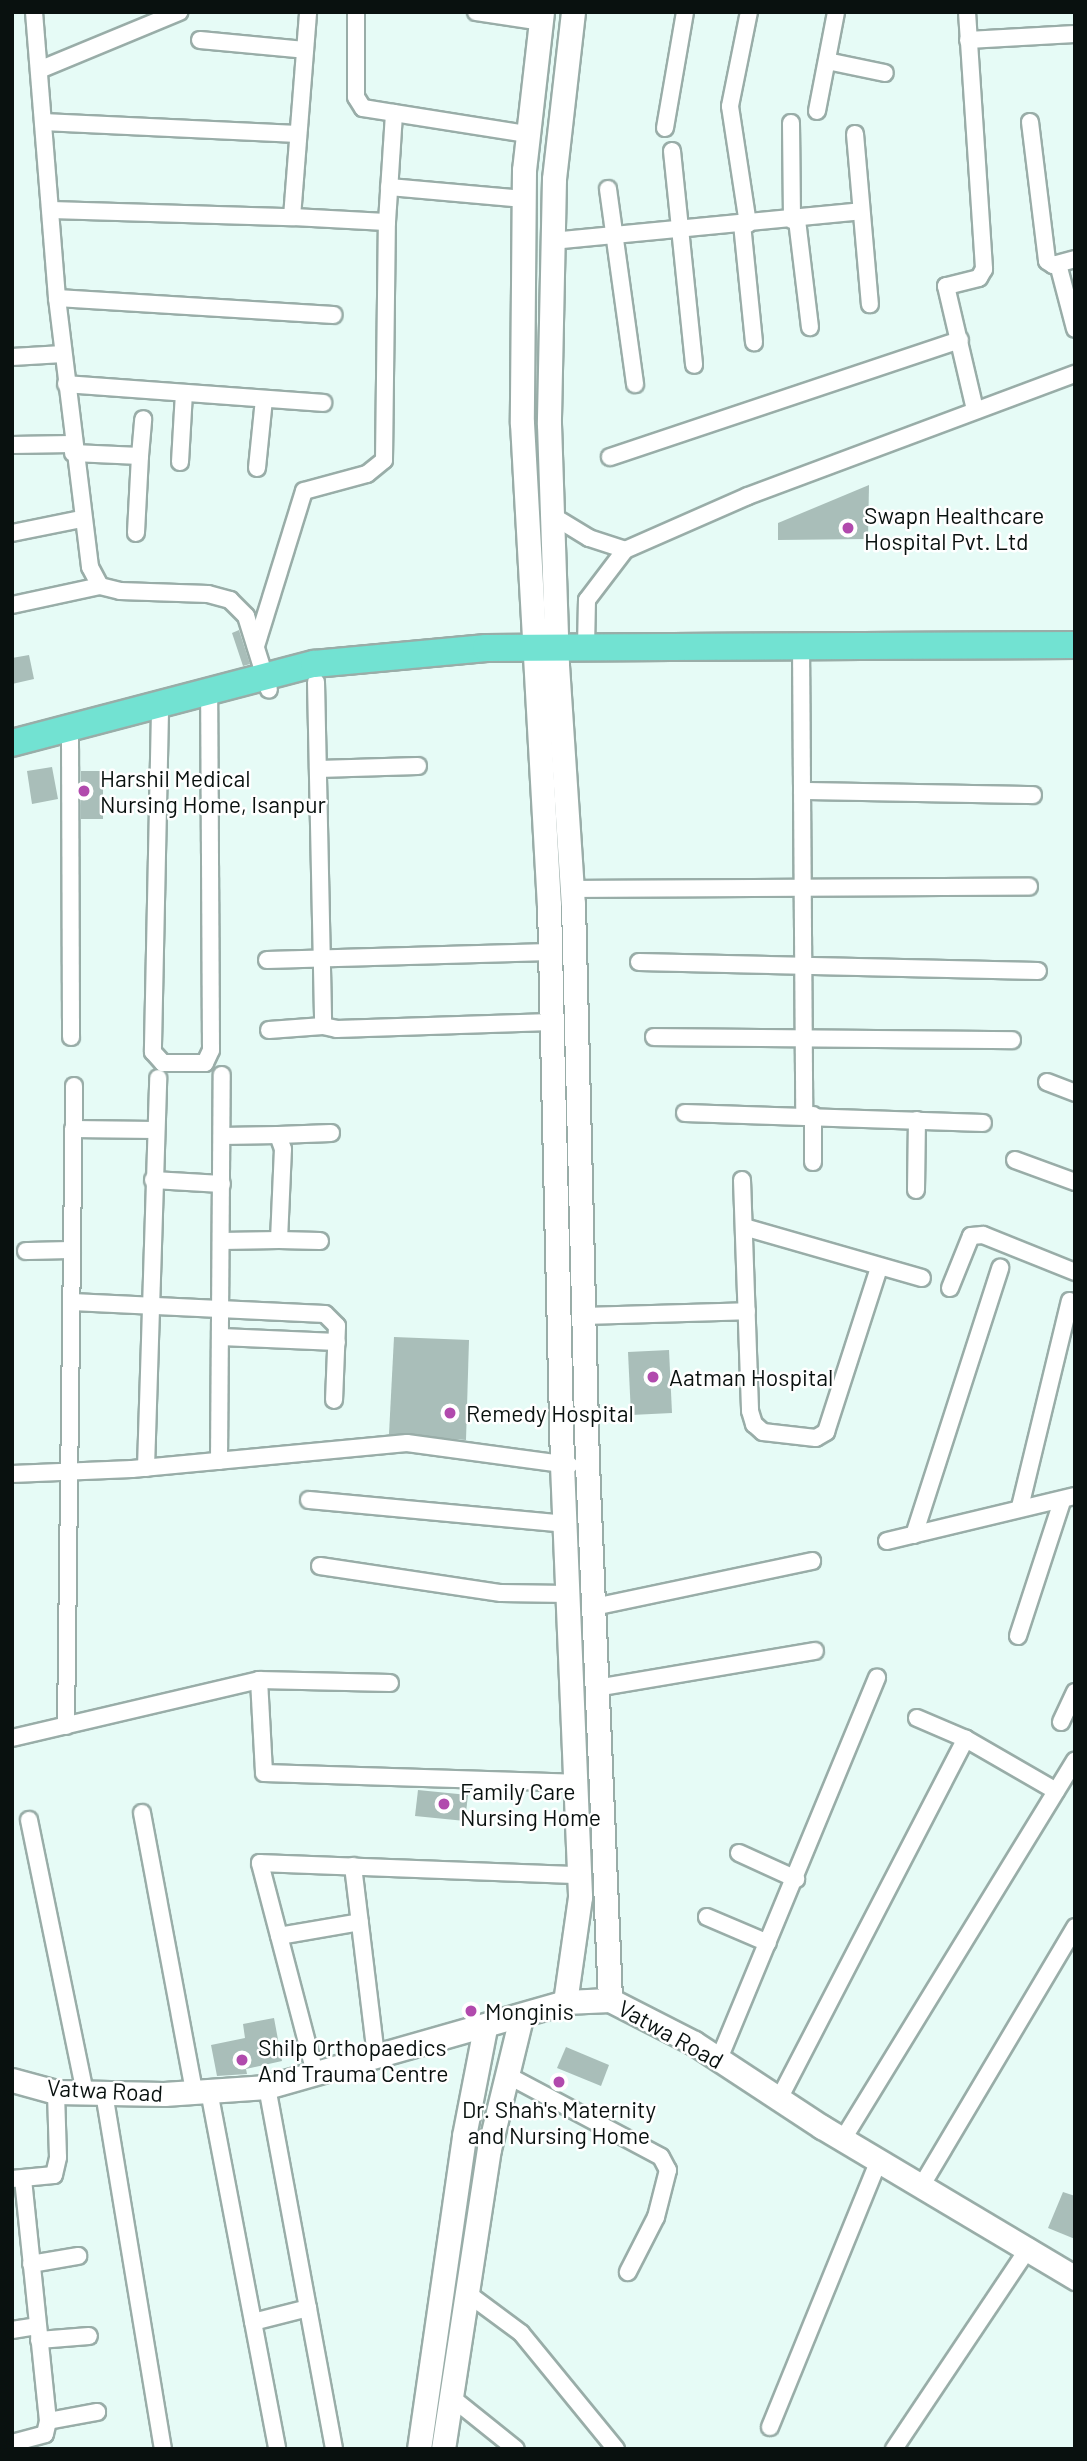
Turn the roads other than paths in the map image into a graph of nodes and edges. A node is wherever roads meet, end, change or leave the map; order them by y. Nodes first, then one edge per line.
1 (34, 12) edge
2 (179, 12) edge
3 (308, 12) edge
4 (356, 12) edge
5 (477, 12) edge
6 (573, 12) edge
7 (685, 12) edge
8 (749, 12) edge
9 (836, 12) edge
10 (967, 12) edge
11 (499, 14) edge
12 (541, 17) edge
13 (1075, 34) edge
14 (200, 40) dead end
15 (968, 40) junction
16 (305, 50) junction
17 (827, 61) junction
18 (38, 70) junction
19 (885, 73) dead end
20 (817, 111) dead end
21 (394, 113) junction
22 (43, 122) junction
23 (1030, 122) dead end
24 (790, 123) dead end
25 (665, 128) dead end
26 (298, 134) junction
27 (527, 134) junction
28 (855, 134) dead end
29 (672, 151) dead end
30 (389, 187) junction
31 (608, 189) dead end
32 (524, 199) junction
33 (51, 210) junction
34 (861, 211) junction
35 (292, 217) junction
36 (795, 220) junction
37 (387, 222) junction
38 (745, 224) junction
39 (679, 230) junction
40 (615, 236) junction
41 (552, 242) junction
42 (1075, 259) edge
43 (1058, 264) junction
44 (57, 298) junction
45 (870, 304) dead end
46 (333, 315) dead end
47 (810, 327) dead end
48 (1075, 329) edge
49 (960, 340) junction
50 (754, 342) dead end
51 (63, 354) junction
52 (12, 357) edge
53 (694, 365) dead end
54 (1075, 374) edge
55 (66, 384) junction
56 (635, 384) dead end
57 (184, 393) junction
58 (264, 399) junction
59 (323, 403) dead end
60 (975, 410) junction
61 (143, 419) dead end
62 (12, 445) edge
63 (73, 449) junction
64 (140, 456) junction
65 (610, 457) dead end
66 (180, 462) dead end
67 (257, 468) dead end
68 (553, 516) junction
69 (81, 519) junction
70 (12, 533) edge
71 (136, 533) dead end
72 (625, 550) junction
73 (100, 586) junction
74 (12, 605) edge
75 (1075, 645) edge
76 (256, 647) junction
77 (586, 647) junction
78 (802, 654) junction
79 (545, 657) junction
80 (1075, 663) edge
81 (316, 682) junction
82 (267, 683) junction
83 (209, 702) junction
84 (160, 711) junction
85 (69, 739) junction
86 (12, 743) edge
87 (12, 754) edge
88 (418, 766) dead end
89 (318, 769) junction
90 (802, 791) junction
91 (1033, 795) dead end
92 (1029, 887) dead end
93 (803, 888) junction
94 (572, 889) junction
95 (550, 952) junction
96 (322, 957) junction
97 (267, 960) dead end
98 (639, 962) dead end
99 (803, 966) junction
100 (1038, 971) dead end
101 (551, 1022) junction
102 (323, 1026) junction
103 (270, 1030) dead end
104 (71, 1037) dead end
105 (654, 1037) dead end
106 (803, 1037) junction
107 (1012, 1040) dead end
108 (222, 1075) dead end
109 (158, 1078) dead end
110 (1047, 1082) dead end
111 (74, 1086) dead end
112 (1075, 1093) edge
113 (685, 1113) dead end
114 (808, 1115) junction
115 (917, 1120) junction
116 (983, 1123) dead end
117 (73, 1129) junction
118 (155, 1130) junction
119 (331, 1132) dead end
120 (278, 1135) junction
121 (222, 1136) junction
122 (1015, 1160) dead end
123 (813, 1162) dead end
124 (153, 1180) junction
125 (742, 1180) dead end
126 (1075, 1182) edge
127 (222, 1184) junction
128 (916, 1190) dead end
129 (744, 1227) junction
130 (279, 1240) junction
131 (221, 1241) junction
132 (320, 1241) dead end
133 (72, 1250) junction
134 (26, 1251) dead end
135 (879, 1268) junction
136 (1000, 1268) dead end
137 (1075, 1272) edge
138 (922, 1278) dead end
139 (950, 1288) dead end
140 (1070, 1301) dead end
141 (72, 1302) junction
142 (150, 1304) junction
143 (221, 1307) junction
144 (747, 1311) junction
145 (583, 1315) junction
146 (221, 1337) junction
147 (337, 1342) junction
148 (334, 1400) dead end
149 (219, 1461) junction
150 (587, 1464) junction
151 (562, 1465) junction
152 (146, 1468) junction
153 (70, 1472) junction
154 (12, 1474) edge
155 (1068, 1499) edge
156 (309, 1500) dead end
157 (1020, 1507) junction
158 (567, 1524) junction
159 (914, 1535) junction
160 (887, 1541) dead end
161 (813, 1560) dead end
162 (320, 1566) dead end
163 (568, 1594) junction
164 (594, 1607) junction
165 (1018, 1636) dead end
166 (815, 1651) dead end
167 (877, 1677) dead end
168 (258, 1680) junction
169 (390, 1683) dead end
170 (596, 1688) junction
171 (1075, 1692) edge
172 (917, 1718) dead end
173 (1061, 1722) dead end
174 (66, 1726) junction
175 (12, 1738) edge
176 (966, 1739) junction
177 (1075, 1760) edge
178 (575, 1783) junction
179 (1056, 1791) junction
180 (142, 1813) dead end
181 (29, 1820) dead end
182 (739, 1853) dead end
183 (353, 1866) junction
184 (579, 1875) junction
185 (796, 1879) junction
186 (707, 1917) dead end
187 (360, 1922) junction
188 (1075, 1927) edge
189 (279, 1936) junction
190 (768, 1943) junction
191 (610, 2000) junction
192 (565, 2002) junction
193 (521, 2018) junction
194 (485, 2028) junction
195 (376, 2056) junction
196 (719, 2059) junction
197 (315, 2073) junction
198 (507, 2075) junction
199 (12, 2080) edge
200 (267, 2087) junction
201 (56, 2092) junction
202 (201, 2092) junction
203 (94, 2093) junction
204 (779, 2099) junction
205 (843, 2139) junction
206 (879, 2160) junction
207 (17, 2179) edge
208 (922, 2185) junction
209 (1029, 2247) junction
210 (78, 2256) dead end
211 (31, 2264) junction
212 (628, 2272) dead end
213 (1075, 2278) edge
214 (467, 2292) junction
215 (308, 2308) junction
216 (253, 2322) junction
217 (12, 2330) edge
218 (38, 2333) junction
219 (89, 2336) dead end
220 (451, 2398) junction
221 (97, 2412) dead end
222 (48, 2421) junction
223 (770, 2427) dead end
224 (12, 2443) edge
225 (163, 2449) edge
226 (277, 2449) edge
227 (334, 2449) edge
228 (419, 2449) edge
229 (443, 2449) edge
230 (516, 2449) edge
231 (616, 2449) edge
232 (894, 2449) edge

1 - 18 street
2 - 18 street
3 - 16 street
4 - 21 street
5 - 11 street
6 - 41 street
7 - 25 street
8 - 38 street
9 - 17 street
10 - 15 street
11 - 12 street
12 - 27 street
13 - 15 street
14 - 16 street
15 - 49 street
16 - 26 street
17 - 19 street
17 - 20 street
18 - 22 street
21 - 27 street
21 - 30 street
22 - 26 street
22 - 33 street
23 - 43 street
24 - 36 street
26 - 35 street
27 - 32 street
28 - 34 street
29 - 39 street
30 - 32 street
30 - 37 street
31 - 40 street
32 - 79 street
33 - 35 street
33 - 44 street
34 - 36 street
34 - 45 street
35 - 37 street
36 - 38 street
36 - 47 street
37 - 76 street
38 - 39 street
38 - 50 street
39 - 40 street
39 - 53 street
40 - 41 street
40 - 56 street
41 - 68 street
42 - 43 street
43 - 48 street
44 - 46 street
44 - 51 street
49 - 60 street
49 - 65 street
51 - 52 street
51 - 55 street
54 - 60 street
55 - 57 street
55 - 63 street
57 - 58 street
57 - 66 street
58 - 59 street
58 - 67 street
60 - 72 street
61 - 64 street
62 - 63 street
63 - 64 street
63 - 69 street
64 - 71 street
68 - 72 street
68 - 79 street
69 - 70 street
69 - 73 street
72 - 77 street
73 - 74 street
73 - 76 street
75 - 78 main road
76 - 82 street
77 - 78 main road
77 - 79 main road
78 - 79 main road
78 - 80 main road
78 - 90 street
79 - 81 main road
79 - 82 main road
79 - 94 street
79 - 95 street
81 - 82 main road
81 - 89 street
82 - 83 main road
82 - 86 main road
83 - 84 main road
83 - 84 street
84 - 85 main road
85 - 87 main road
85 - 104 street
88 - 89 street
89 - 96 street
90 - 91 street
90 - 93 street
92 - 93 street
93 - 94 street
93 - 99 street
94 - 145 street
95 - 96 street
95 - 101 street
96 - 97 street
96 - 102 street
98 - 99 street
99 - 100 street
99 - 106 street
101 - 102 street
101 - 151 street
102 - 103 street
105 - 106 street
106 - 107 street
106 - 114 street
108 - 121 street
109 - 118 street
110 - 112 street
111 - 117 street
113 - 114 street
114 - 115 street
114 - 123 street
115 - 116 street
115 - 128 street
117 - 118 street
117 - 133 street
118 - 124 street
119 - 120 street
120 - 121 street
120 - 130 street
121 - 127 street
122 - 126 street
124 - 127 street
124 - 142 street
125 - 129 street
127 - 131 street
129 - 135 street
129 - 144 street
130 - 131 street
130 - 132 street
131 - 143 street
133 - 134 street
133 - 141 street
135 - 138 street
135 - 144 street
136 - 159 street
137 - 139 street
140 - 157 street
141 - 142 street
141 - 153 street
142 - 143 street
142 - 152 street
143 - 146 street
143 - 147 street
144 - 145 street
145 - 150 street
146 - 147 street
146 - 149 street
147 - 148 street
149 - 151 street
149 - 152 street
150 - 151 street
150 - 164 street
151 - 158 street
152 - 153 street
153 - 154 street
153 - 174 street
155 - 157 street
155 - 165 street
156 - 158 street
157 - 159 street
158 - 163 street
159 - 160 street
161 - 164 street
162 - 163 street
163 - 178 street
164 - 170 street
166 - 170 street
167 - 185 street
168 - 169 street
168 - 174 street
168 - 178 street
170 - 191 street
171 - 173 street
172 - 176 street
174 - 175 street
176 - 179 street
176 - 204 street
177 - 179 street
178 - 184 street
179 - 205 street
180 - 202 street
181 - 203 street
182 - 185 street
183 - 184 street
183 - 187 street
183 - 189 street
184 - 192 street
185 - 190 street
186 - 190 street
187 - 189 street
187 - 195 street
188 - 208 street
189 - 197 street
190 - 196 street
191 - 192 street, Vatwa Road
191 - 196 street, Vatwa Road
192 - 193 street, Vatwa Road
193 - 194 street, Vatwa Road
193 - 198 street
194 - 195 street, Vatwa Road
194 - 228 street
195 - 197 street, Vatwa Road
196 - 204 street, Vatwa Road
197 - 200 street, Vatwa Road
198 - 212 street
198 - 214 street
199 - 201 street, Vatwa Road
200 - 202 street, Vatwa Road
200 - 215 street
201 - 203 street, Vatwa Road
201 - 207 street
202 - 203 street, Vatwa Road
202 - 216 street
203 - 225 street
204 - 205 street, Vatwa Road
205 - 206 street, Vatwa Road
206 - 208 street, Vatwa Road
206 - 223 street
207 - 211 street
208 - 209 street, Vatwa Road
209 - 213 street, Vatwa Road
209 - 232 street
210 - 211 street
211 - 218 street
214 - 220 street
214 - 231 street
215 - 216 street
215 - 227 street
216 - 226 street
217 - 218 street
218 - 219 street
218 - 222 street
220 - 229 street
220 - 230 street
221 - 222 street
222 - 224 street

